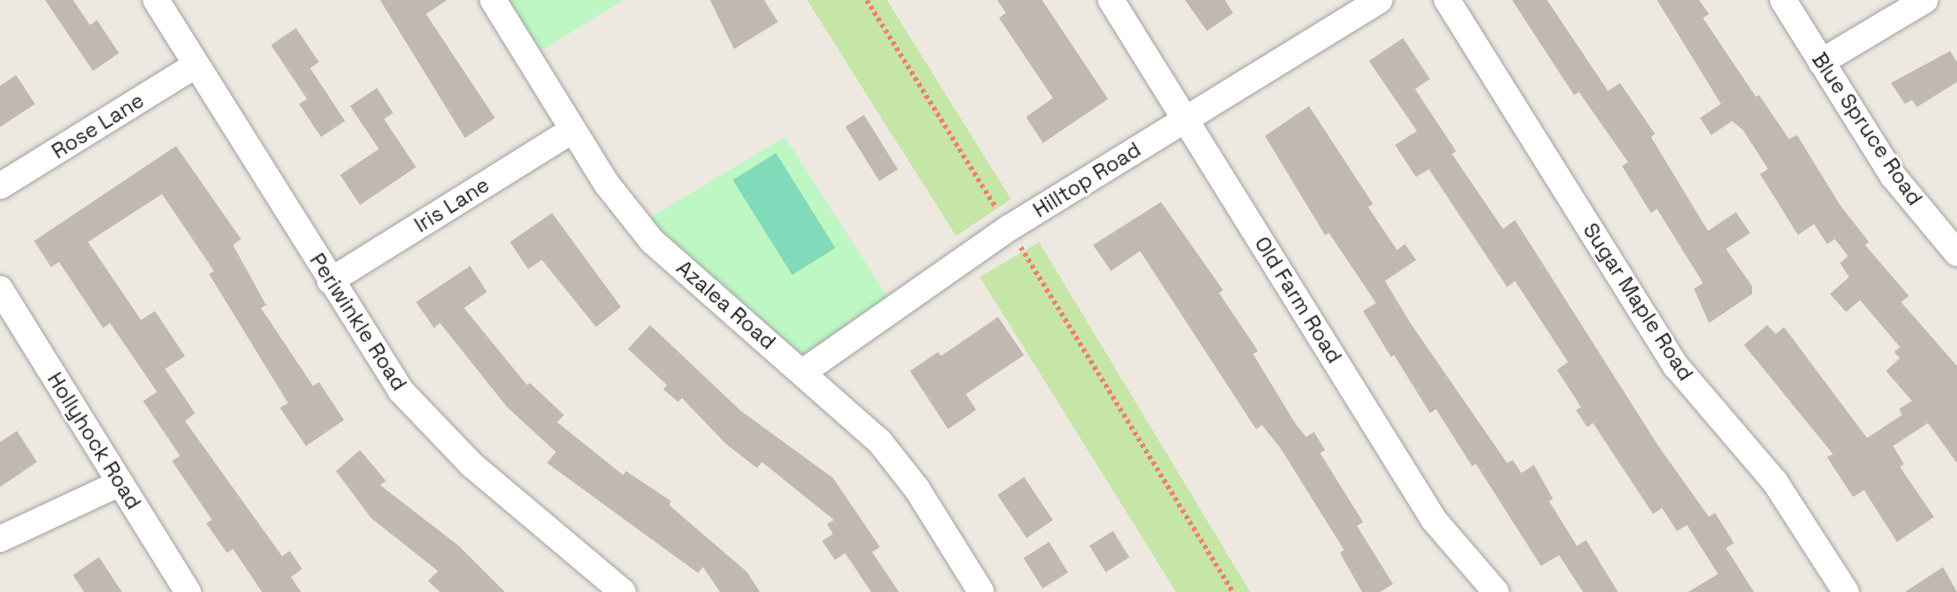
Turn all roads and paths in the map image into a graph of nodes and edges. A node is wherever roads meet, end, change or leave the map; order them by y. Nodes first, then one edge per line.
1 (156, 0) edge
2 (493, 0) edge
3 (867, 0) edge
4 (1111, 0) edge
5 (1379, 0) edge
6 (1447, 0) edge
7 (1783, 0) edge
8 (1925, 0) edge
9 (1821, 62) junction
10 (196, 65) junction
11 (1186, 120) junction
12 (573, 130) junction
13 (0, 186) edge
14 (1009, 228) junction
15 (1957, 253) edge
16 (330, 281) junction
17 (0, 289) edge
18 (803, 372) junction
19 (120, 483) junction
20 (0, 539) edge
21 (188, 592) edge
22 (623, 592) edge
23 (981, 592) edge
24 (1233, 592) edge
25 (1496, 592) edge
26 (1846, 592) edge

1 - 10 street, Periwinkle Road
2 - 12 street, Azalea Road
3 - 14 path
4 - 11 street, Old Farm Road
5 - 11 street, Hilltop Road
6 - 26 street, Sugar Maple Road
7 - 9 street, Blue Spruce Road
8 - 9 street
9 - 15 street, Blue Spruce Road
10 - 13 street, Rose Lane
10 - 16 street, Periwinkle Road
11 - 14 street, Hilltop Road
11 - 25 street, Old Farm Road
12 - 16 street, Iris Lane
12 - 18 street, Azalea Road
14 - 18 street, Hilltop Road
14 - 24 path
16 - 22 street, Periwinkle Road
17 - 19 street, Hollyhock Road
18 - 23 street, Azalea Road
19 - 20 street
19 - 21 street, Hollyhock Road

